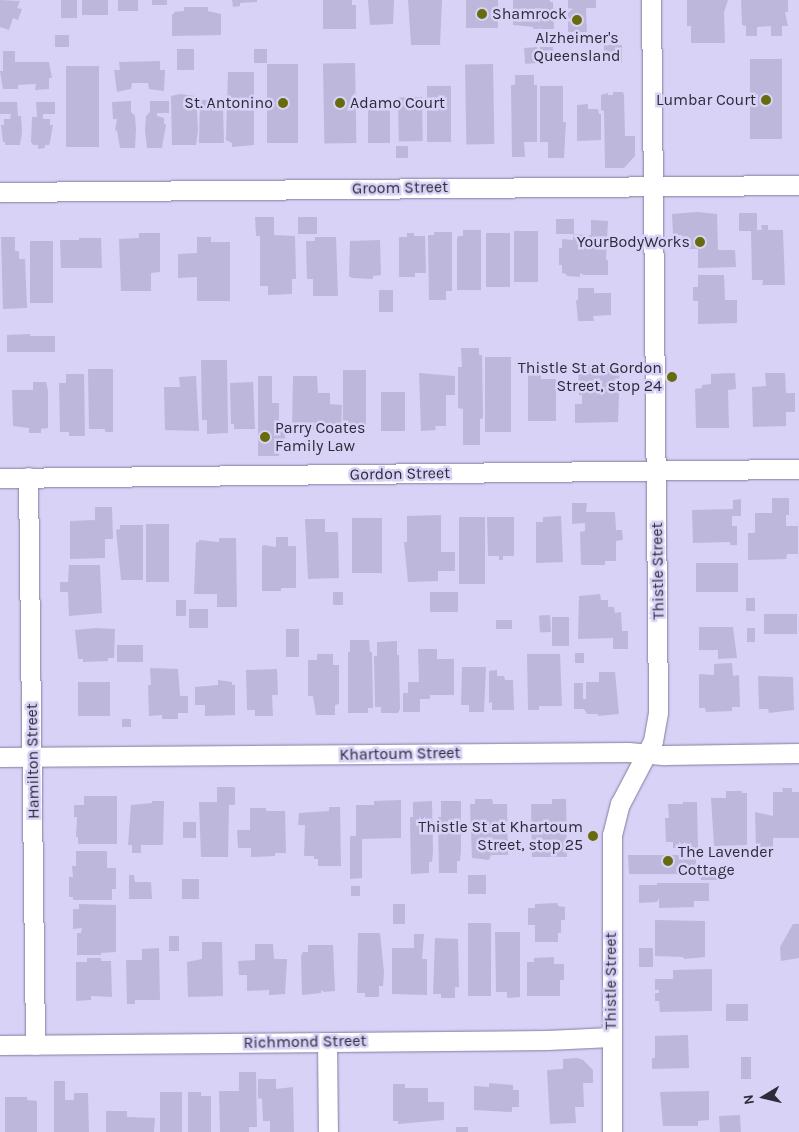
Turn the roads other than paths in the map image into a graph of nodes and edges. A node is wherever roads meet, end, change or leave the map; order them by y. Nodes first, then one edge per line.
1 (651, 0) edge
2 (799, 184) edge
3 (653, 186) junction
4 (0, 192) edge
5 (799, 469) edge
6 (657, 471) junction
7 (28, 477) junction
8 (0, 478) edge
9 (648, 753) junction
10 (799, 753) edge
11 (0, 757) edge
12 (33, 757) junction
13 (611, 1037) junction
14 (327, 1042) junction
15 (0, 1045) edge
16 (35, 1045) junction
17 (328, 1132) edge
18 (612, 1132) edge

1 - 3 street, Thistle Street
2 - 3 street, Groom Street
3 - 4 street, Groom Street
3 - 6 street, Thistle Street
5 - 6 street, Gordon Street
6 - 7 street, Gordon Street
6 - 9 street, Thistle Street
7 - 8 street, Gordon Street
7 - 12 street, Hamilton Street
9 - 10 street, Khartoum Street
9 - 12 street, Khartoum Street
9 - 13 street, Thistle Street
11 - 12 street, Khartoum Street
12 - 16 street, Hamilton Street
13 - 14 street, Richmond Street
13 - 18 street, Thistle Street
14 - 16 street, Richmond Street
14 - 17 street
15 - 16 street, Richmond Street

